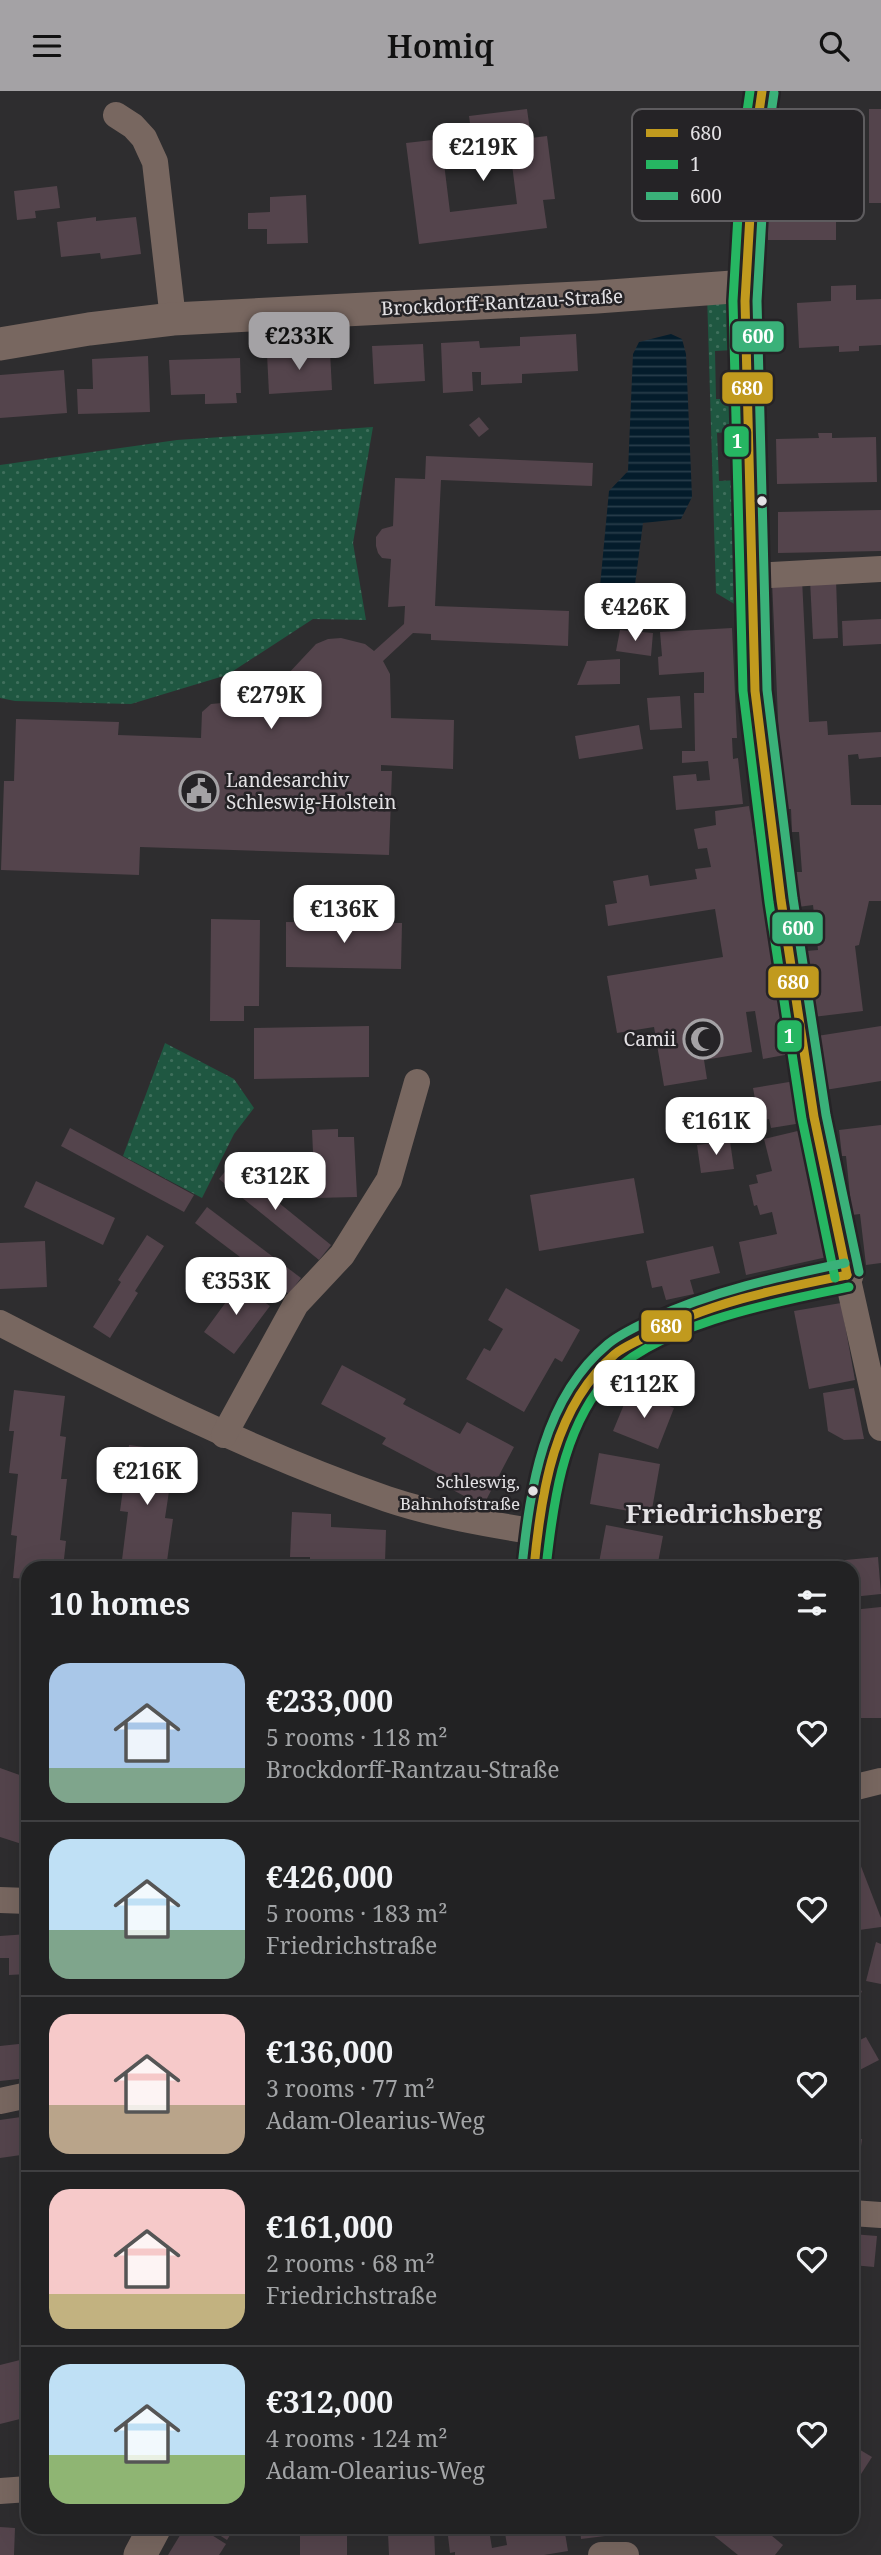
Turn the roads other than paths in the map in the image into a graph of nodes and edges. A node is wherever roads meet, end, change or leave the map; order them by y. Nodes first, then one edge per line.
1 (762, 91) edge
2 (759, 109) edge
3 (116, 115) dead end
4 (750, 221) edge
5 (746, 286) junction
6 (173, 319) junction
7 (0, 344) edge
8 (881, 569) edge
9 (751, 576) junction
10 (417, 1082) dead end
11 (847, 1275) junction
12 (0, 1323) edge
13 (881, 1428) edge
14 (224, 1435) junction
15 (537, 1532) junction
16 (535, 1561) edge
17 (881, 1781) edge
18 (859, 1787) edge
19 (0, 1900) edge
20 (21, 1901) edge
21 (21, 2096) edge
22 (0, 2101) edge
23 (859, 2213) edge
24 (881, 2215) edge
25 (21, 2490) edge
26 (0, 2491) edge
27 (151, 2534) edge
28 (140, 2555) edge
29 (601, 2555) edge
30 (626, 2555) edge

1 - 2 street
3 - 6 street
4 - 5 street
5 - 6 street, Brockdorff-Rantzau-Straße
5 - 9 street
6 - 7 street, Brockdorff-Rantzau-Straße
8 - 9 street
9 - 11 street
10 - 14 street
11 - 13 street
11 - 15 street
12 - 14 street
14 - 15 street
15 - 16 street
17 - 18 street
19 - 20 street
21 - 22 street
23 - 24 street
25 - 26 street
27 - 28 street
29 - 30 street

